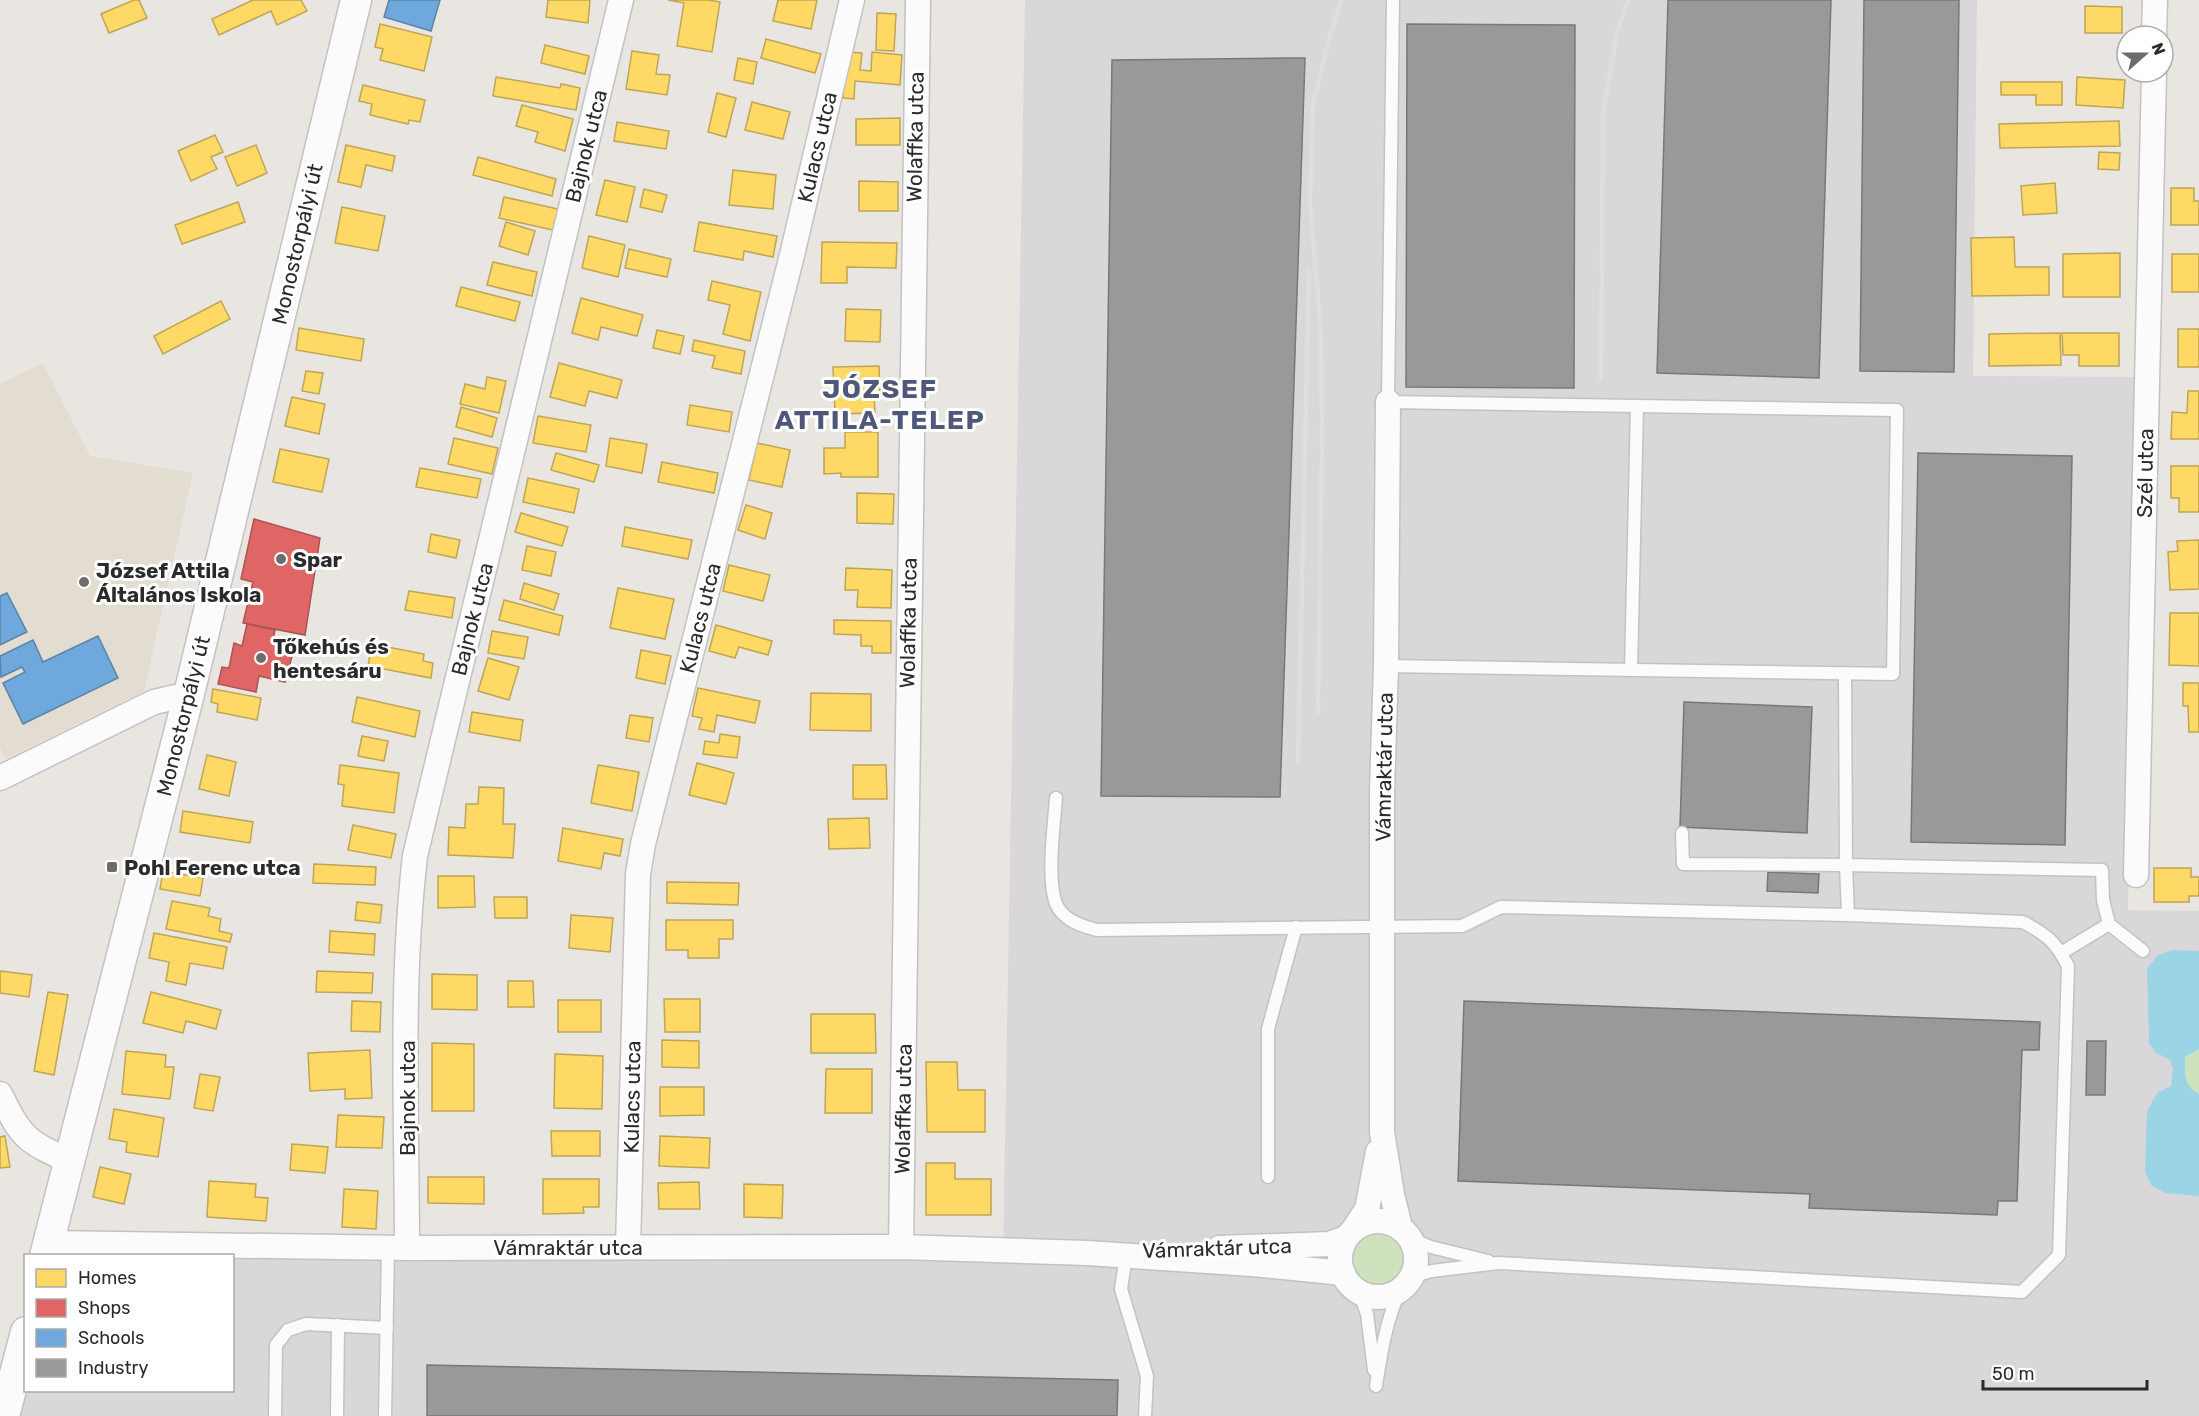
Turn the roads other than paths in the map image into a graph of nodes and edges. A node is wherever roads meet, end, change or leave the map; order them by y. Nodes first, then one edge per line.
1 (356, 0) edge
2 (621, 0) edge
3 (852, 0) edge
4 (918, 0) edge
5 (1393, 0) edge
6 (2155, 0) edge
7 (2154, 24) edge
8 (2154, 84) edge
9 (1388, 402) junction
10 (1637, 406) junction
11 (1386, 666) junction
12 (1631, 669) junction
13 (1845, 673) junction
14 (189, 694) junction
15 (0, 778) edge
16 (1056, 798) dead end
17 (1682, 833) dead end
18 (1846, 865) junction
19 (2136, 875) dead end
20 (1848, 915) junction
21 (2109, 924) junction
22 (1382, 926) junction
23 (1296, 927) junction
24 (2144, 951) dead end
25 (2061, 953) junction
26 (0, 1094) edge
27 (1382, 1132) junction
28 (70, 1161) junction
29 (1268, 1177) dead end
30 (1350, 1233) junction
31 (1405, 1233) junction
32 (628, 1247) junction
33 (901, 1247) junction
34 (397, 1248) junction
35 (46, 1249) edge
36 (1088, 1253) junction
37 (1126, 1256) junction
38 (1498, 1263) junction
39 (1343, 1273) junction
40 (1406, 1283) junction
41 (1359, 1292) junction
42 (339, 1325) junction
43 (387, 1328) junction
44 (24, 1340) edge
45 (4, 1416) edge
46 (274, 1416) edge
47 (337, 1416) edge
48 (385, 1416) edge
49 (1145, 1416) edge

1 - 14 street, Monostorpályi út
2 - 34 street, Bajnok utca
3 - 32 street, Kulacs utca
4 - 33 street, Wolaffka utca
5 - 9 lane
6 - 7 street
8 - 19 street, Szél utca
9 - 10 lane
9 - 11 street, Vámraktár utca
10 - 12 lane
10 - 13 lane
11 - 12 lane
11 - 22 street, Vámraktár utca
12 - 13 lane
13 - 18 lane
14 - 15 street
14 - 28 street, Monostorpályi út
16 - 23 lane
17 - 18 lane
18 - 20 lane
18 - 21 lane
20 - 22 lane
20 - 25 lane
21 - 24 lane
21 - 25 lane
22 - 23 lane
22 - 27 street, Vámraktár utca
23 - 29 lane
25 - 38 lane
26 - 28 street
27 - 30 street, Vámraktár utca
27 - 31 street, Vámraktár utca
28 - 35 street, Monostorpályi út
30 - 31 street
30 - 36 street, Vámraktár utca
30 - 39 street
31 - 38 lane
31 - 40 street
32 - 33 street, Vámraktár utca
32 - 34 street, Vámraktár utca
33 - 36 street, Vámraktár utca
34 - 35 street, Vámraktár utca
34 - 43 lane
36 - 37 street, Vámraktár utca
37 - 39 street, Vámraktár utca
37 - 49 lane
38 - 40 lane
39 - 41 street
40 - 41 street
40 - 41 lane
42 - 43 lane
42 - 46 lane
42 - 47 lane
43 - 48 lane
44 - 45 street

